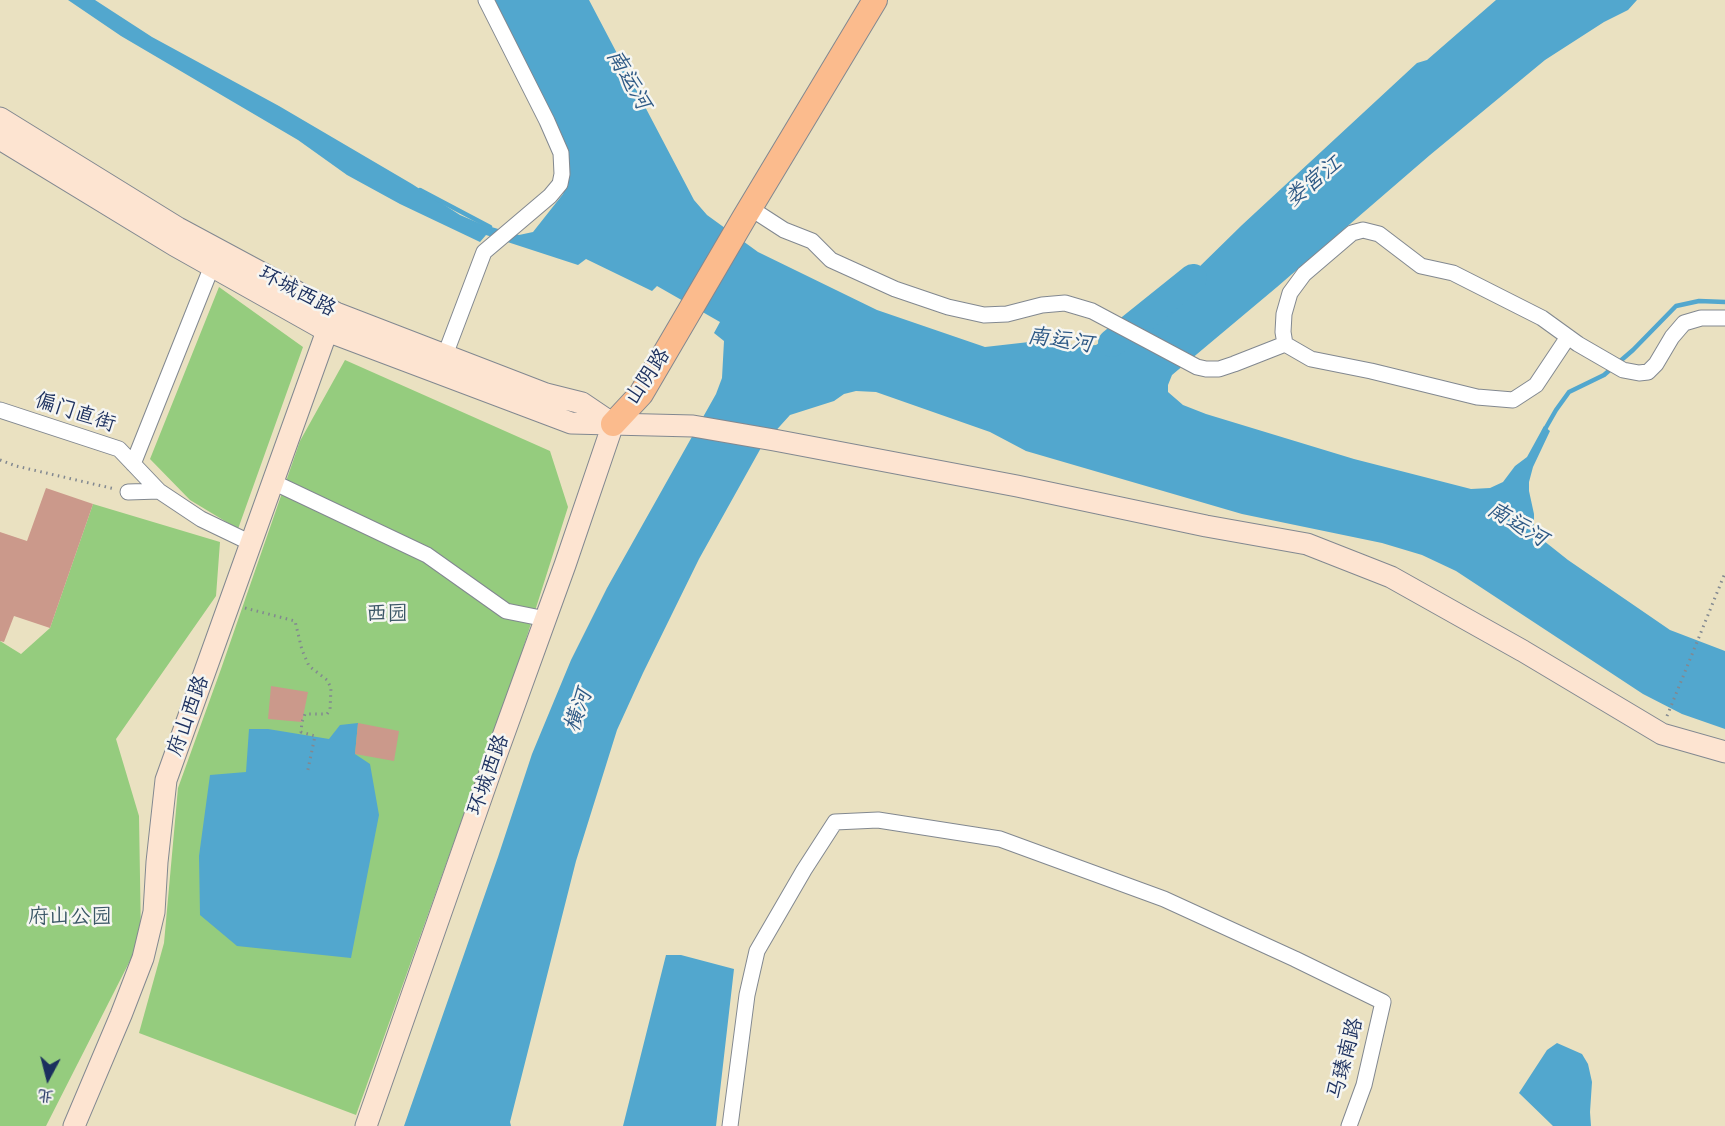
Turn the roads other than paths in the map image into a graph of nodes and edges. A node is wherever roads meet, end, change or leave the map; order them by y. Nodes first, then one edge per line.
1 (486, 0) edge
2 (858, 0) edge
3 (875, 0) edge
4 (0, 118) edge
5 (0, 139) edge
6 (750, 208) junction
7 (729, 230) junction
8 (212, 266) junction
9 (1725, 318) edge
10 (332, 322) junction
11 (1568, 337) junction
12 (1285, 344) junction
13 (445, 355) junction
14 (0, 410) edge
15 (614, 424) junction
16 (133, 464) junction
17 (273, 482) junction
18 (159, 490) junction
19 (129, 492) road end
20 (251, 543) junction
21 (546, 619) junction
22 (1725, 752) edge
23 (74, 1126) edge
24 (366, 1126) edge
25 (730, 1126) edge
26 (1349, 1126) edge

1 - 13 street
2 - 7 main road, 山阴路
3 - 6 main road, 山阴路
4 - 10 main road, 环城西路
5 - 8 main road, 环城西路
6 - 7 main road, 山阴路
6 - 12 street
7 - 15 main road, 山阴路
8 - 10 main road, 环城西路
8 - 16 street
9 - 11 street
10 - 13 main road, 环城西路
10 - 15 main road, 环城西路
10 - 17 main road, 府山西路
11 - 12 street
11 - 12 street
13 - 15 main road, 环城西路
14 - 16 street, 偏门直街
15 - 21 main road, 环城西路
15 - 22 main road
16 - 18 street, 偏门直街
17 - 20 main road, 府山西路
17 - 21 street
18 - 19 street
18 - 20 street, 偏门直街
20 - 23 main road, 府山西路
21 - 24 main road, 环城西路
25 - 26 street, 马臻南路

